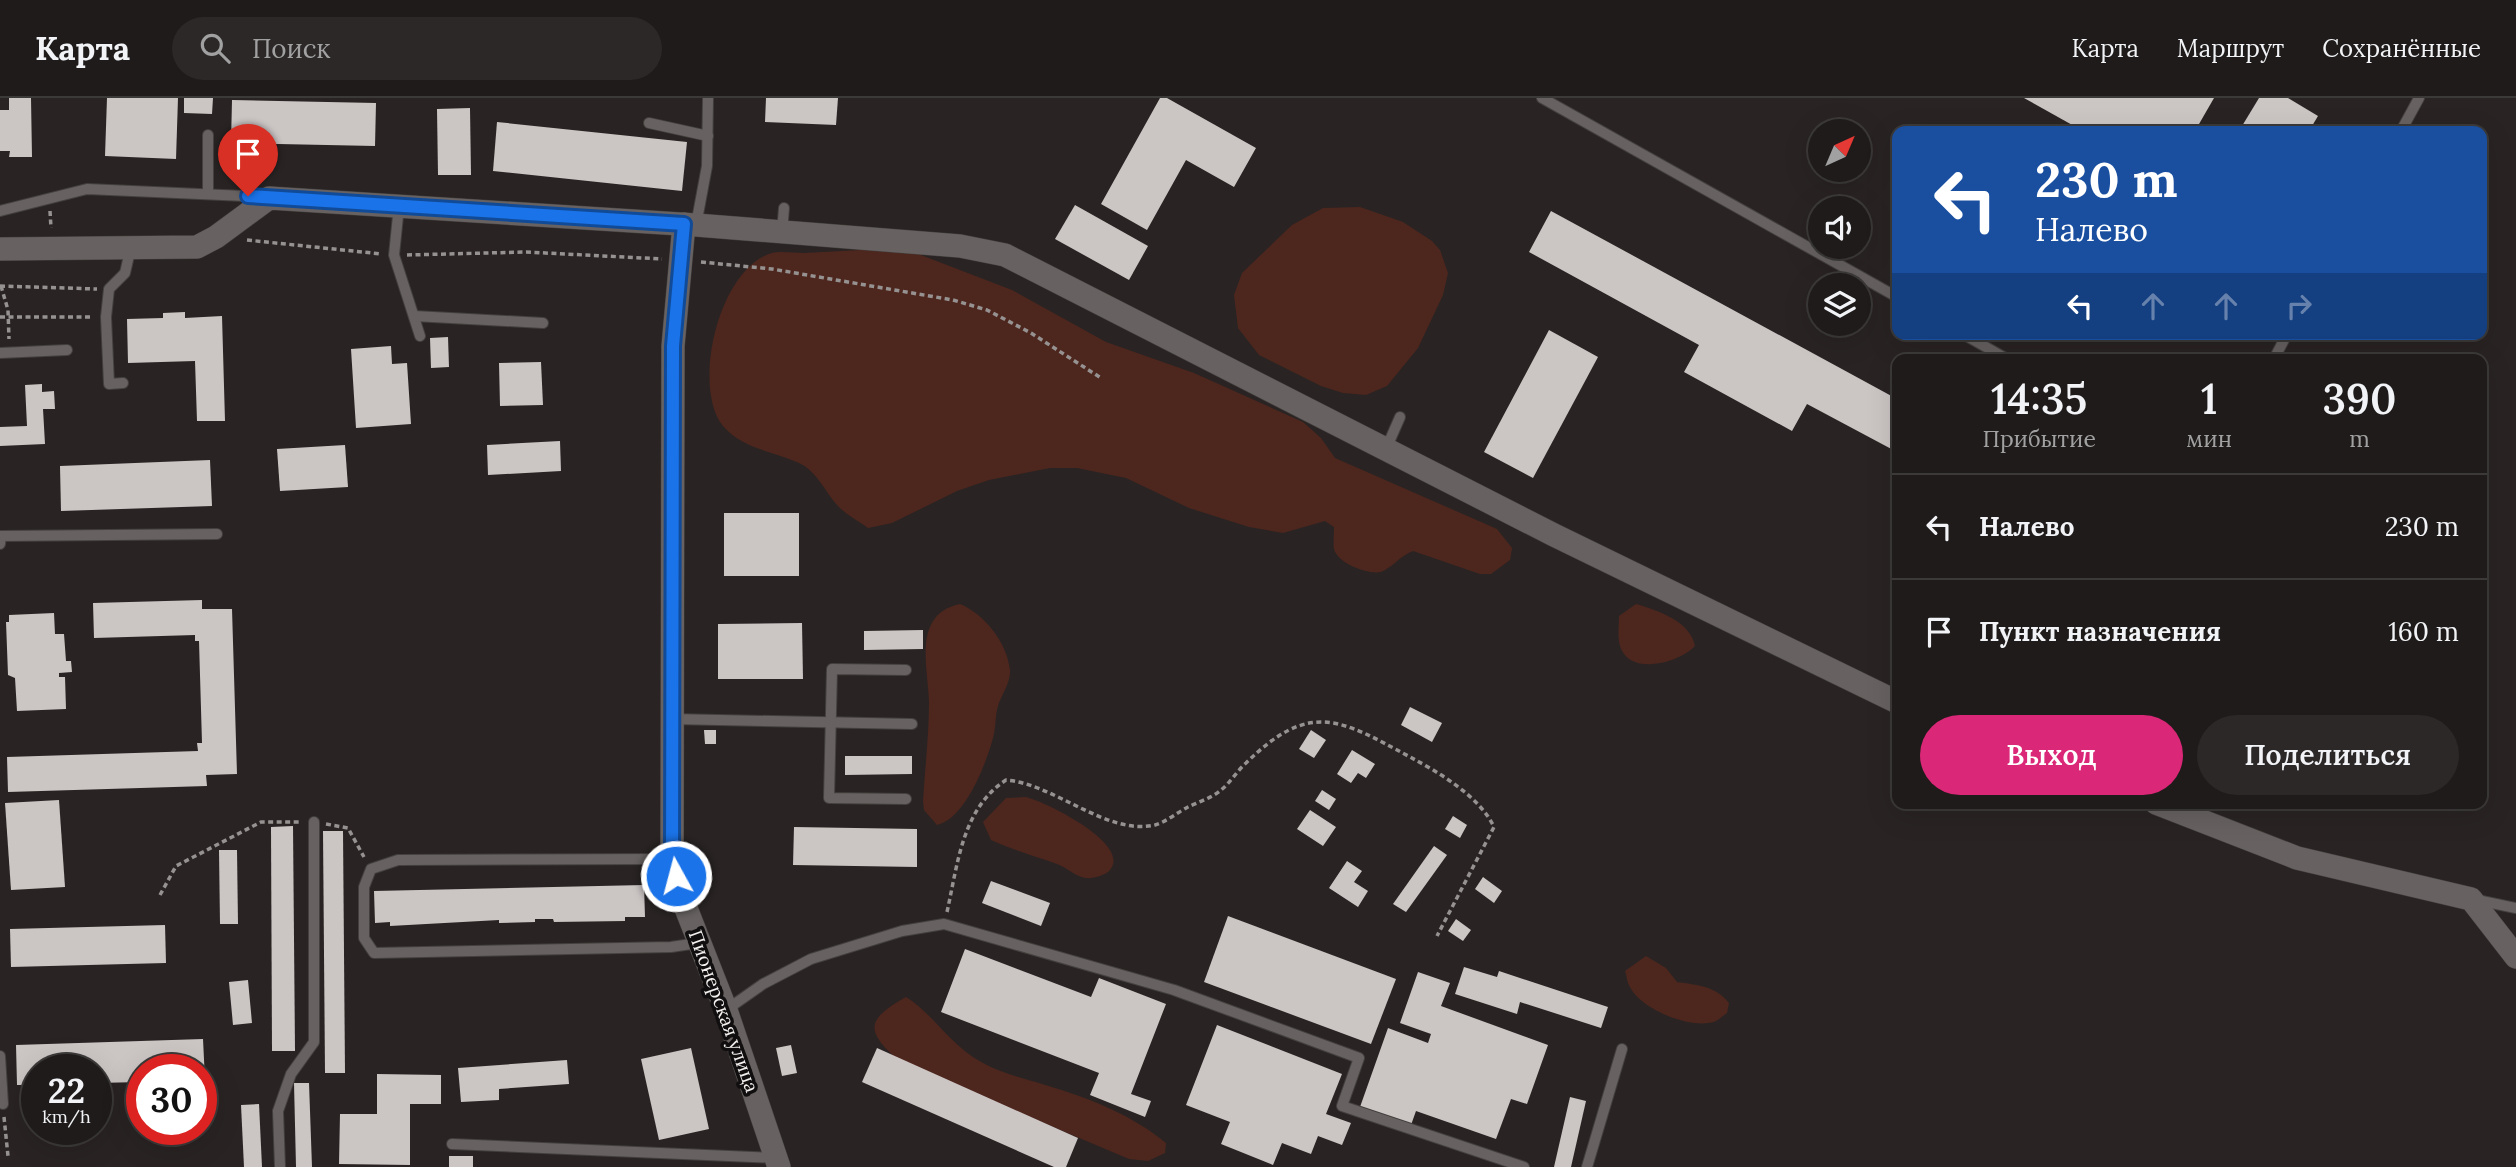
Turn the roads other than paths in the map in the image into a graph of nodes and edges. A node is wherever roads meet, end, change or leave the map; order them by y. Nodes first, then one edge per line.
1 (708, 98) edge
2 (1542, 98) edge
3 (2419, 98) edge
4 (649, 123) dead end
5 (2404, 126) edge
6 (208, 135) dead end
7 (708, 136) junction
8 (208, 194) junction
9 (268, 198) junction
10 (399, 206) junction
11 (784, 208) dead end
12 (0, 211) edge
13 (690, 225) junction
14 (782, 232) junction
15 (131, 247) junction
16 (0, 249) edge
17 (1892, 294) edge
18 (414, 316) junction
19 (543, 323) dead end
20 (419, 336) dead end
21 (1974, 340) edge
22 (67, 350) dead end
23 (5, 353) edge
24 (1998, 354) edge
25 (123, 383) dead end
26 (1400, 417) dead end
27 (1386, 449) junction
28 (217, 534) dead end
29 (0, 544) edge
30 (906, 670) dead end
31 (1892, 700) edge
32 (672, 719) junction
33 (831, 722) junction
34 (912, 724) dead end
35 (906, 799) dead end
36 (2171, 809) edge
37 (314, 822) road end
38 (672, 859) junction
39 (2471, 899) junction
40 (2516, 908) edge
41 (698, 943) junction
42 (2516, 957) edge
43 (726, 1010) junction
44 (1622, 1049) dead end
45 (0, 1056) edge
46 (3, 1104) dead end
47 (452, 1144) dead end
48 (778, 1162) edge
49 (280, 1167) edge
50 (1524, 1167) edge
51 (1587, 1167) edge

1 - 7 lane
2 - 17 lane
3 - 5 lane
4 - 7 lane
6 - 8 lane
7 - 13 lane
8 - 9 lane
8 - 12 lane
9 - 10 street
9 - 15 street
10 - 13 street
10 - 18 lane
11 - 14 lane
13 - 14 street
13 - 32 street, Пионерская улица
14 - 27 street
15 - 16 street
15 - 25 lane
18 - 19 lane
18 - 20 lane
21 - 24 lane
22 - 23 lane
26 - 27 lane
27 - 31 street
28 - 29 lane
30 - 33 lane
32 - 33 lane
32 - 38 street, Пионерская улица
33 - 34 lane
33 - 35 lane
36 - 39 street
37 - 49 lane
38 - 41 street, Пионерская улица
38 - 41 lane
39 - 40 lane
39 - 42 street
41 - 43 street, Пионерская улица
43 - 48 street, Пионерская улица
43 - 50 lane
44 - 51 lane
45 - 46 lane
47 - 48 lane

